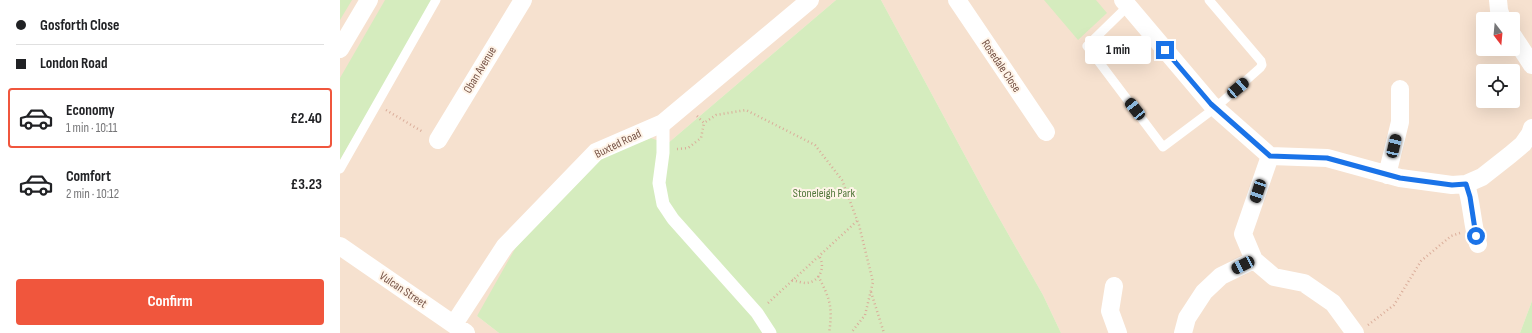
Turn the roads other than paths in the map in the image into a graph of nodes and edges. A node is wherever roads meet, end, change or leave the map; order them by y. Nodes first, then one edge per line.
1 (369, 0) edge
2 (436, 0) edge
3 (523, 0) edge
4 (810, 0) edge
5 (957, 0) edge
6 (1209, 0) edge
7 (1498, 0) edge
8 (1129, 2) edge
9 (791, 6) edge
10 (1500, 12) edge
11 (1520, 47) edge
12 (340, 49) edge
13 (1532, 65) edge
14 (1400, 89) dead end
15 (1215, 108) junction
16 (663, 123) junction
17 (1532, 128) edge
18 (1046, 132) dead end
19 (438, 140) road end
20 (1270, 156) junction
21 (340, 168) edge
22 (1387, 175) junction
23 (1466, 184) junction
24 (1476, 236) road end
25 (340, 246) edge
26 (1254, 260) junction
27 (1114, 286) dead end
28 (460, 329) edge
29 (1359, 331) edge
30 (770, 333) edge
31 (1118, 333) edge
32 (1183, 333) edge

1 - 12 street
2 - 21 lane
3 - 19 street, Oban Avenue
4 - 9 street, Buxted Road
5 - 18 street, Rosedale Close
6 - 15 lane
7 - 10 street
8 - 15 street
8 - 15 lane
9 - 16 street, Buxted Road
11 - 13 street
14 - 22 street
15 - 20 street
16 - 28 street, Buxted Road
16 - 30 street
17 - 23 street
20 - 22 street
20 - 26 street
22 - 23 street
23 - 24 street
25 - 28 street, Vulcan Street
26 - 29 street
26 - 32 street
27 - 31 street

